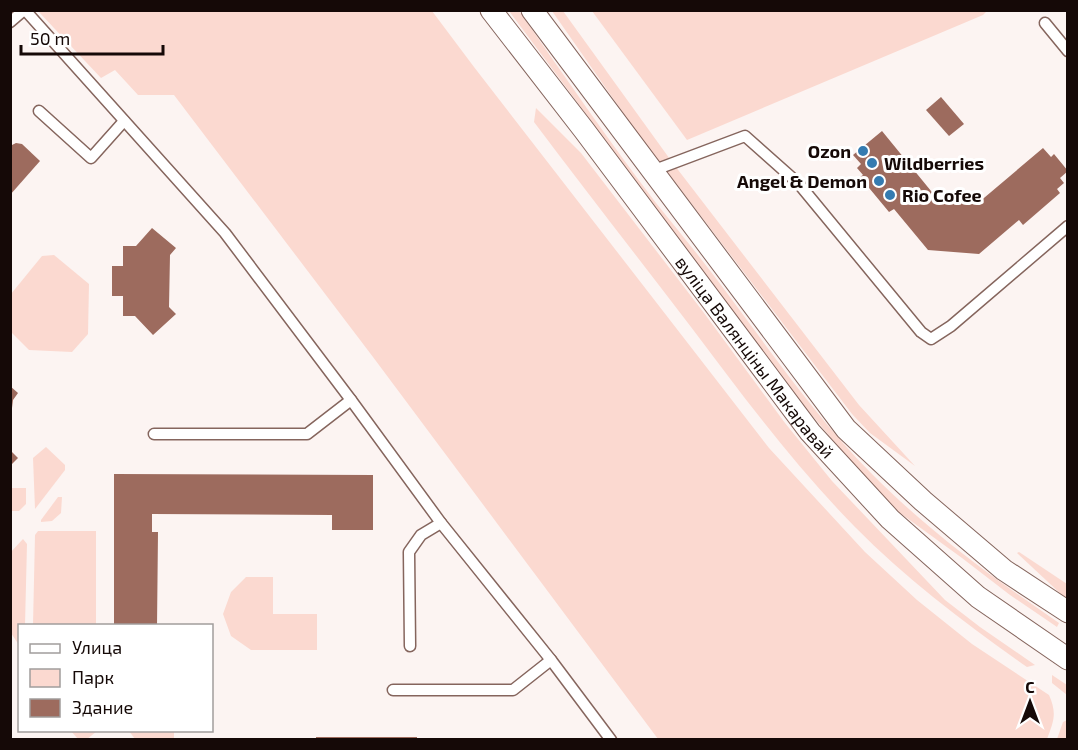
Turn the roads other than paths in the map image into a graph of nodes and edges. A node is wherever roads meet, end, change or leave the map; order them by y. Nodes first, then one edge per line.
1 (25, 10) edge
2 (491, 10) edge
3 (532, 10) edge
4 (10, 22) edge
5 (1045, 23) dead end
6 (1068, 51) edge
7 (39, 111) dead end
8 (124, 121) junction
9 (652, 171) junction
10 (1068, 226) edge
11 (351, 400) junction
12 (154, 434) dead end
13 (441, 523) junction
14 (1068, 612) edge
15 (410, 646) dead end
16 (1068, 659) edge
17 (551, 660) junction
18 (393, 690) dead end
19 (611, 740) edge

1 - 4 lane
1 - 8 lane
2 - 16 street, вуліца Валянціны Макаравай
3 - 9 street, вуліца Валянціны Макаравай
5 - 6 lane
7 - 8 lane
8 - 11 lane
9 - 10 lane
9 - 14 street, вуліца Валянціны Макаравай
11 - 12 lane
11 - 13 lane
13 - 15 lane
13 - 17 lane
17 - 18 lane
17 - 19 lane

